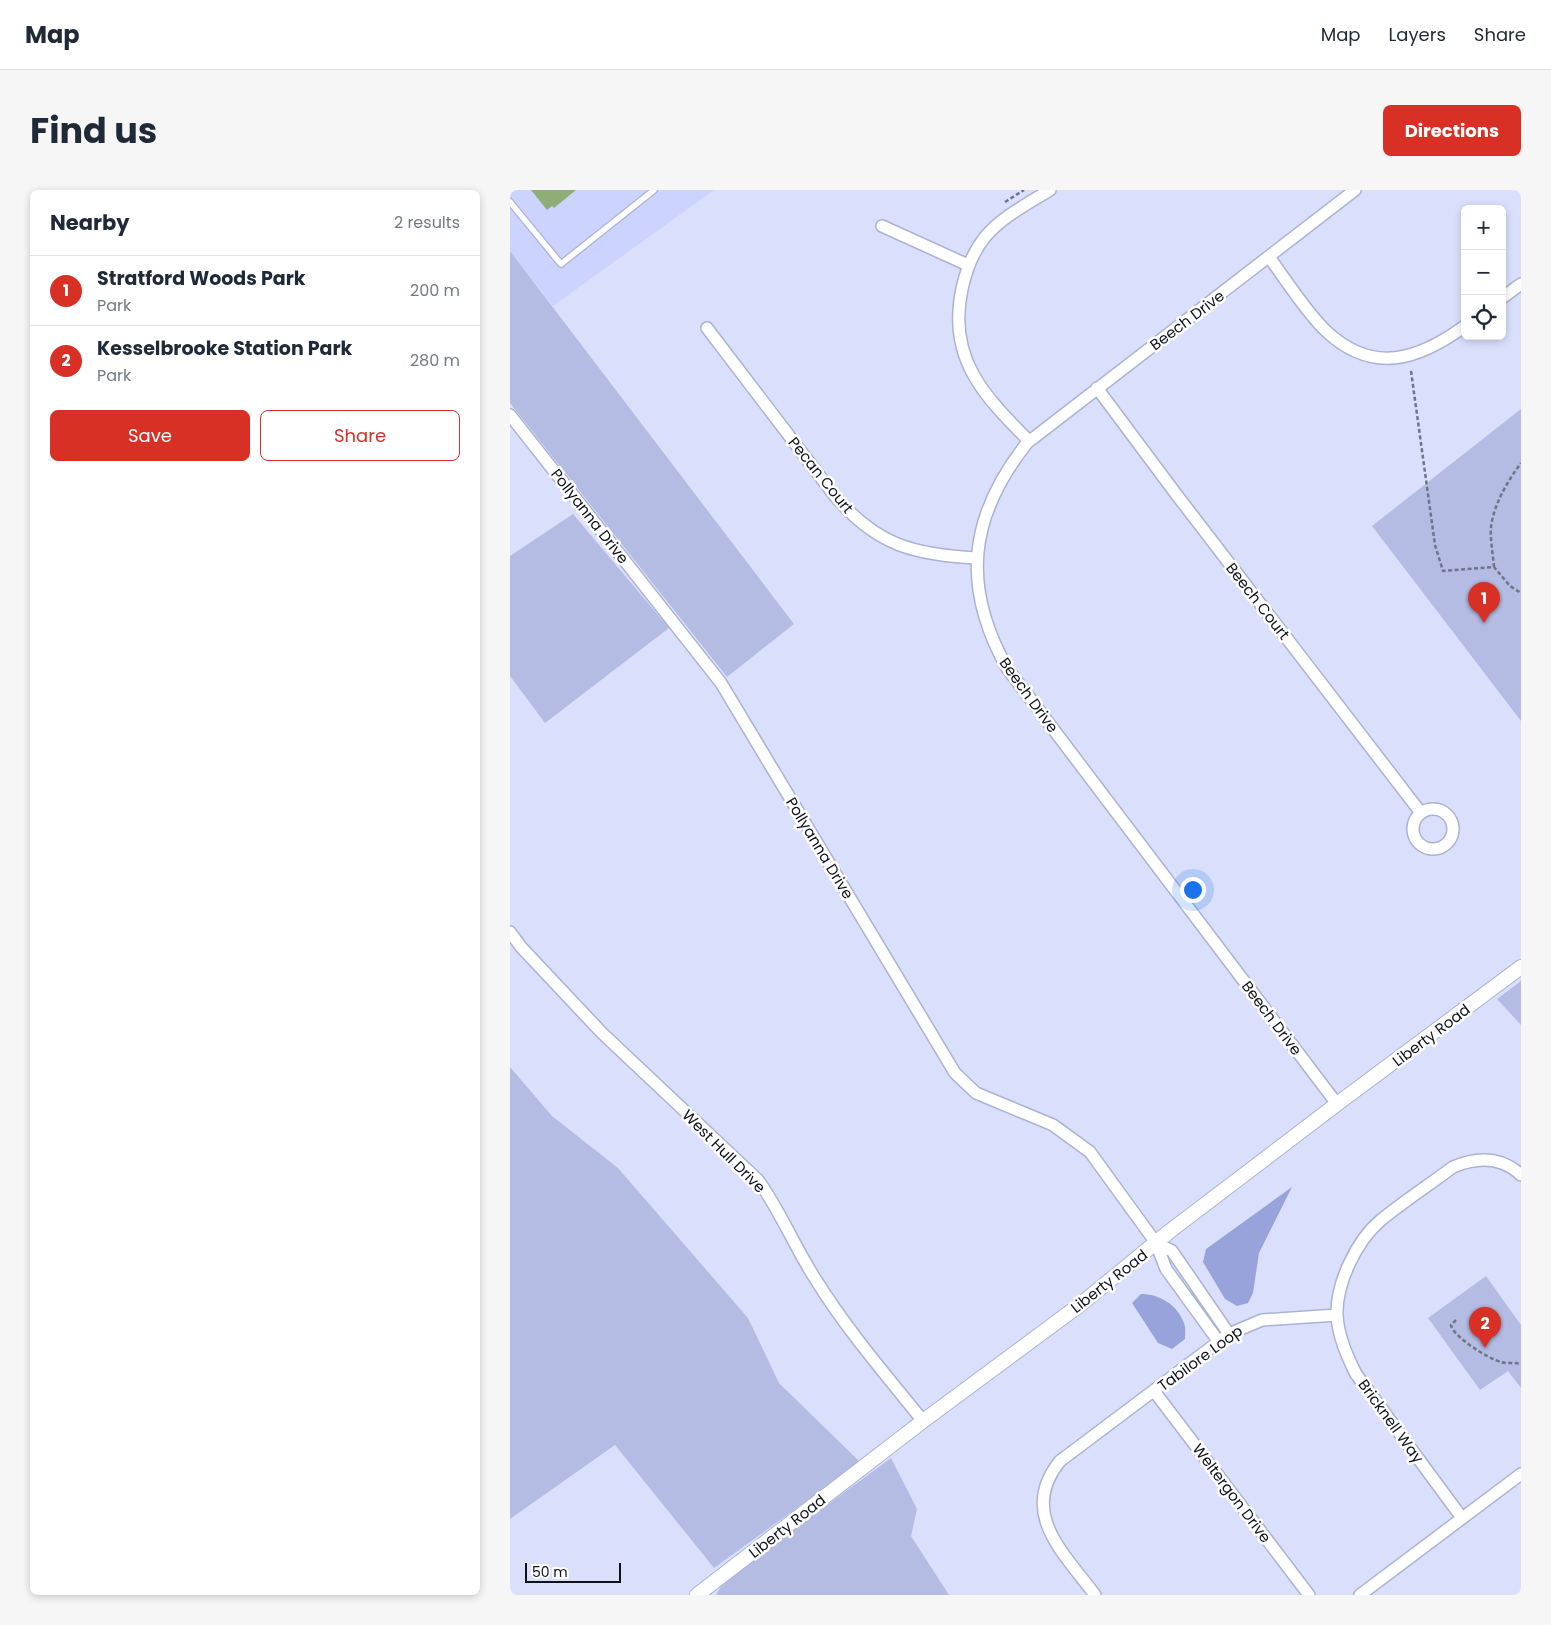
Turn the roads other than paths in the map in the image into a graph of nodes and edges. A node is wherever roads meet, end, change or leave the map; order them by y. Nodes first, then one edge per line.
1 (654, 190) edge
2 (1050, 190) edge
3 (1355, 190) edge
4 (510, 202) edge
5 (882, 226) dead end
6 (1269, 257) junction
7 (968, 265) junction
8 (1521, 284) edge
9 (1506, 295) edge
10 (707, 328) dead end
11 (1461, 329) edge
12 (1097, 388) junction
13 (510, 415) edge
14 (1029, 441) junction
15 (977, 558) junction
16 (1421, 813) dead end
17 (510, 932) edge
18 (1521, 967) edge
19 (1337, 1104) junction
20 (1521, 1175) edge
21 (1156, 1243) junction
22 (1337, 1315) junction
23 (1229, 1334) junction
24 (1219, 1342) junction
25 (1154, 1391) junction
26 (922, 1421) junction
27 (1521, 1474) edge
28 (1462, 1518) junction
29 (697, 1595) edge
30 (1095, 1595) edge
31 (1310, 1595) edge
32 (1360, 1595) edge

1 - 4 lane
2 - 7 street
3 - 6 street, Beech Drive
5 - 7 street
6 - 11 street
6 - 12 street, Beech Drive
7 - 14 street
8 - 9 street
10 - 15 street, Pecan Court
12 - 14 street, Beech Drive
12 - 16 street, Beech Court
13 - 21 street, Pollyanna Drive
14 - 15 street, Beech Drive
15 - 19 street, Beech Drive
17 - 26 street, West Hull Drive
18 - 19 street, Liberty Road
19 - 21 street, Liberty Road
20 - 22 street
21 - 23 street
21 - 24 street
21 - 26 street, Liberty Road
22 - 23 street, Tabilore Loop
22 - 28 street, Bricknell Way
23 - 24 street, Tabilore Loop
24 - 25 street, Tabilore Loop
25 - 30 street, Tabilore Loop
25 - 31 street, Weltergon Drive
26 - 29 street, Liberty Road
27 - 28 street
28 - 32 street

